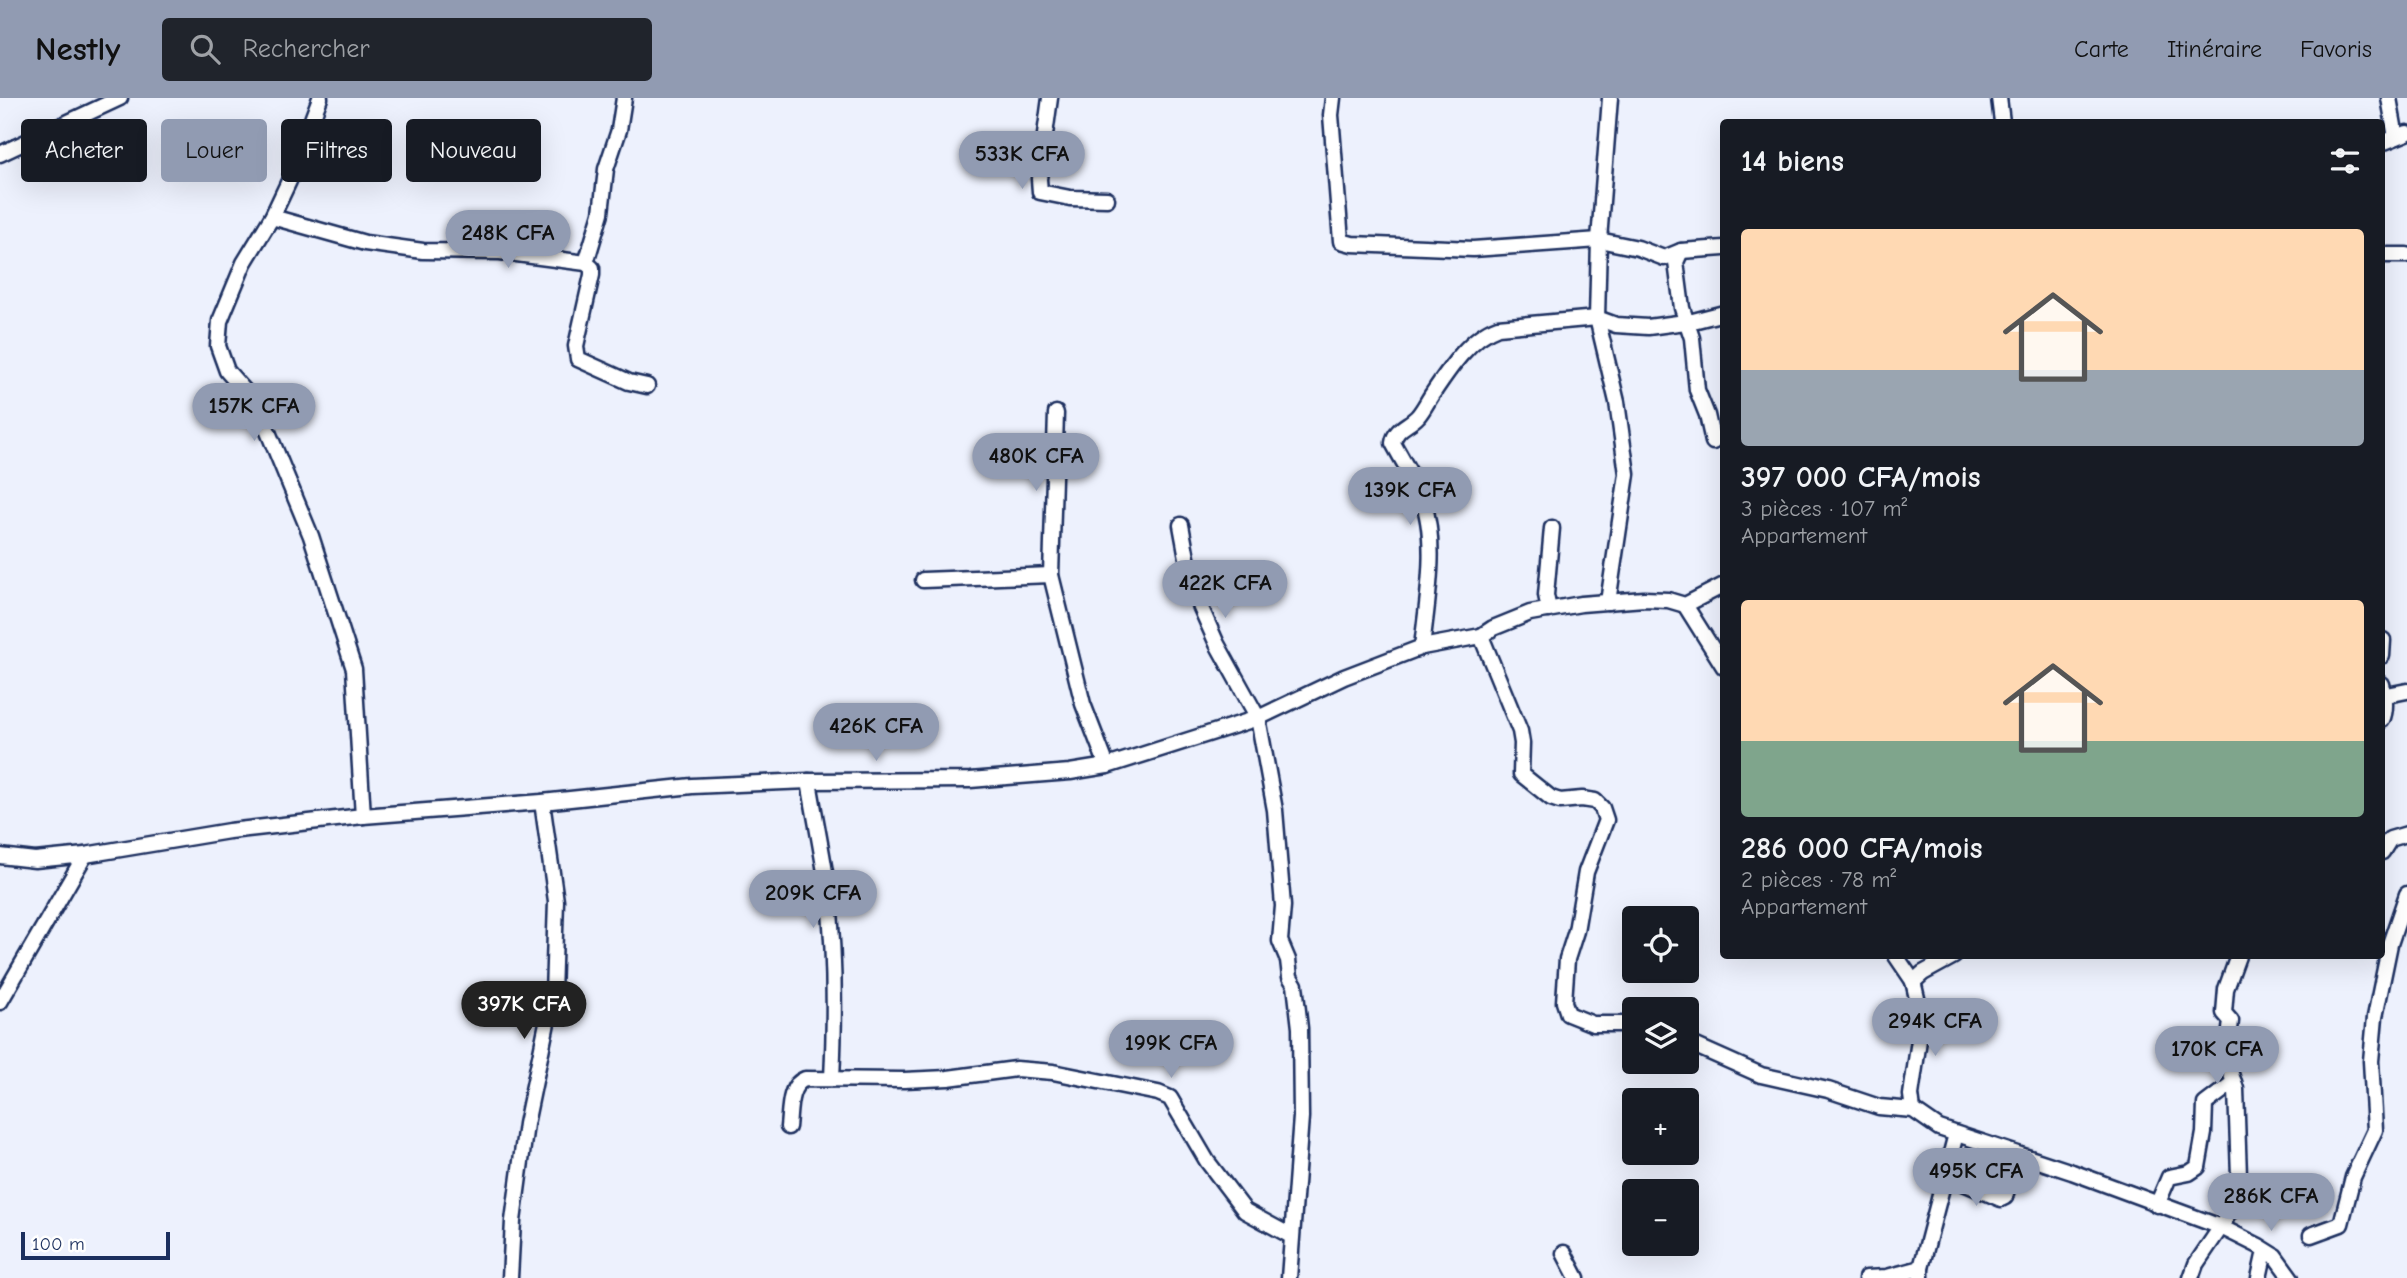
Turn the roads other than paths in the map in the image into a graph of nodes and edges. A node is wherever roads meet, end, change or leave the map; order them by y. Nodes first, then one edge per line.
1 (120, 98) edge
2 (320, 98) edge
3 (624, 98) edge
4 (1050, 98) edge
5 (1333, 98) edge
6 (1610, 98) edge
7 (1999, 98) edge
8 (2389, 98) edge
9 (2002, 119) edge
10 (2402, 135) edge
11 (2385, 142) edge
12 (0, 154) edge
13 (1107, 199) dead end
14 (272, 217) junction
15 (1599, 240) junction
16 (1720, 247) edge
17 (1681, 251) junction
18 (2385, 255) edge
19 (2407, 255) edge
20 (586, 263) junction
21 (1720, 314) edge
22 (1597, 318) junction
23 (1688, 322) junction
24 (647, 386) dead end
25 (1056, 413) dead end
26 (1713, 442) dead end
27 (1181, 525) dead end
28 (1552, 528) dead end
29 (1051, 575) junction
30 (923, 580) dead end
31 (1720, 587) edge
32 (1608, 602) junction
33 (1685, 606) junction
34 (1549, 610) junction
35 (1481, 636) junction
36 (1422, 647) junction
37 (1720, 661) edge
38 (2407, 691) edge
39 (2385, 692) edge
40 (1258, 718) junction
41 (1107, 766) junction
42 (809, 781) junction
43 (542, 802) junction
44 (363, 816) junction
45 (2407, 834) edge
46 (2386, 837) edge
47 (85, 855) junction
48 (0, 856) edge
49 (2407, 894) edge
50 (1898, 959) edge
51 (1949, 959) edge
52 (2237, 959) edge
53 (1913, 982) junction
54 (0, 1002) edge
55 (1622, 1024) edge
56 (1699, 1047) edge
57 (832, 1079) junction
58 (2234, 1082) junction
59 (1913, 1110) junction
60 (788, 1127) dead end
61 (1956, 1134) junction
62 (2016, 1155) junction
63 (1947, 1176) junction
64 (2157, 1205) junction
65 (2221, 1227) junction
66 (2311, 1235) dead end
67 (1291, 1236) junction
68 (2265, 1251) junction
69 (1563, 1253) dead end
70 (1913, 1274) edge
71 (510, 1278) edge
72 (1289, 1278) edge
73 (1577, 1278) edge
74 (1866, 1278) edge
75 (2191, 1278) edge
76 (2259, 1278) edge
77 (2291, 1278) edge

1 - 12 street
2 - 14 street
3 - 20 street
4 - 13 street
5 - 15 street
6 - 15 street
7 - 9 street
8 - 10 street
10 - 11 street
14 - 20 street
14 - 44 street
15 - 17 street
15 - 22 street
16 - 17 street
17 - 23 street
18 - 19 street
20 - 24 street
21 - 23 street
22 - 23 street
22 - 32 street
22 - 36 street
23 - 26 street
25 - 29 street
27 - 40 street
28 - 34 street
29 - 30 street
29 - 41 street
31 - 33 street
32 - 33 street
32 - 34 street
33 - 37 street
34 - 35 street
35 - 36 street
35 - 55 street
36 - 40 street
38 - 39 street
40 - 41 street
40 - 67 street
41 - 42 street
42 - 43 street
42 - 57 street
43 - 44 street
43 - 71 street
44 - 47 street
45 - 46 street
47 - 48 street
47 - 54 street
49 - 66 street
50 - 53 street
51 - 53 street
52 - 58 street
53 - 59 street
56 - 59 street
57 - 60 street
57 - 67 street
58 - 64 street
58 - 65 street
59 - 61 street
61 - 62 street
61 - 63 street
62 - 63 street
62 - 64 street
63 - 70 street
64 - 65 street
65 - 68 street
65 - 75 street
67 - 72 street
68 - 76 street
68 - 77 street
69 - 73 street
70 - 74 street

